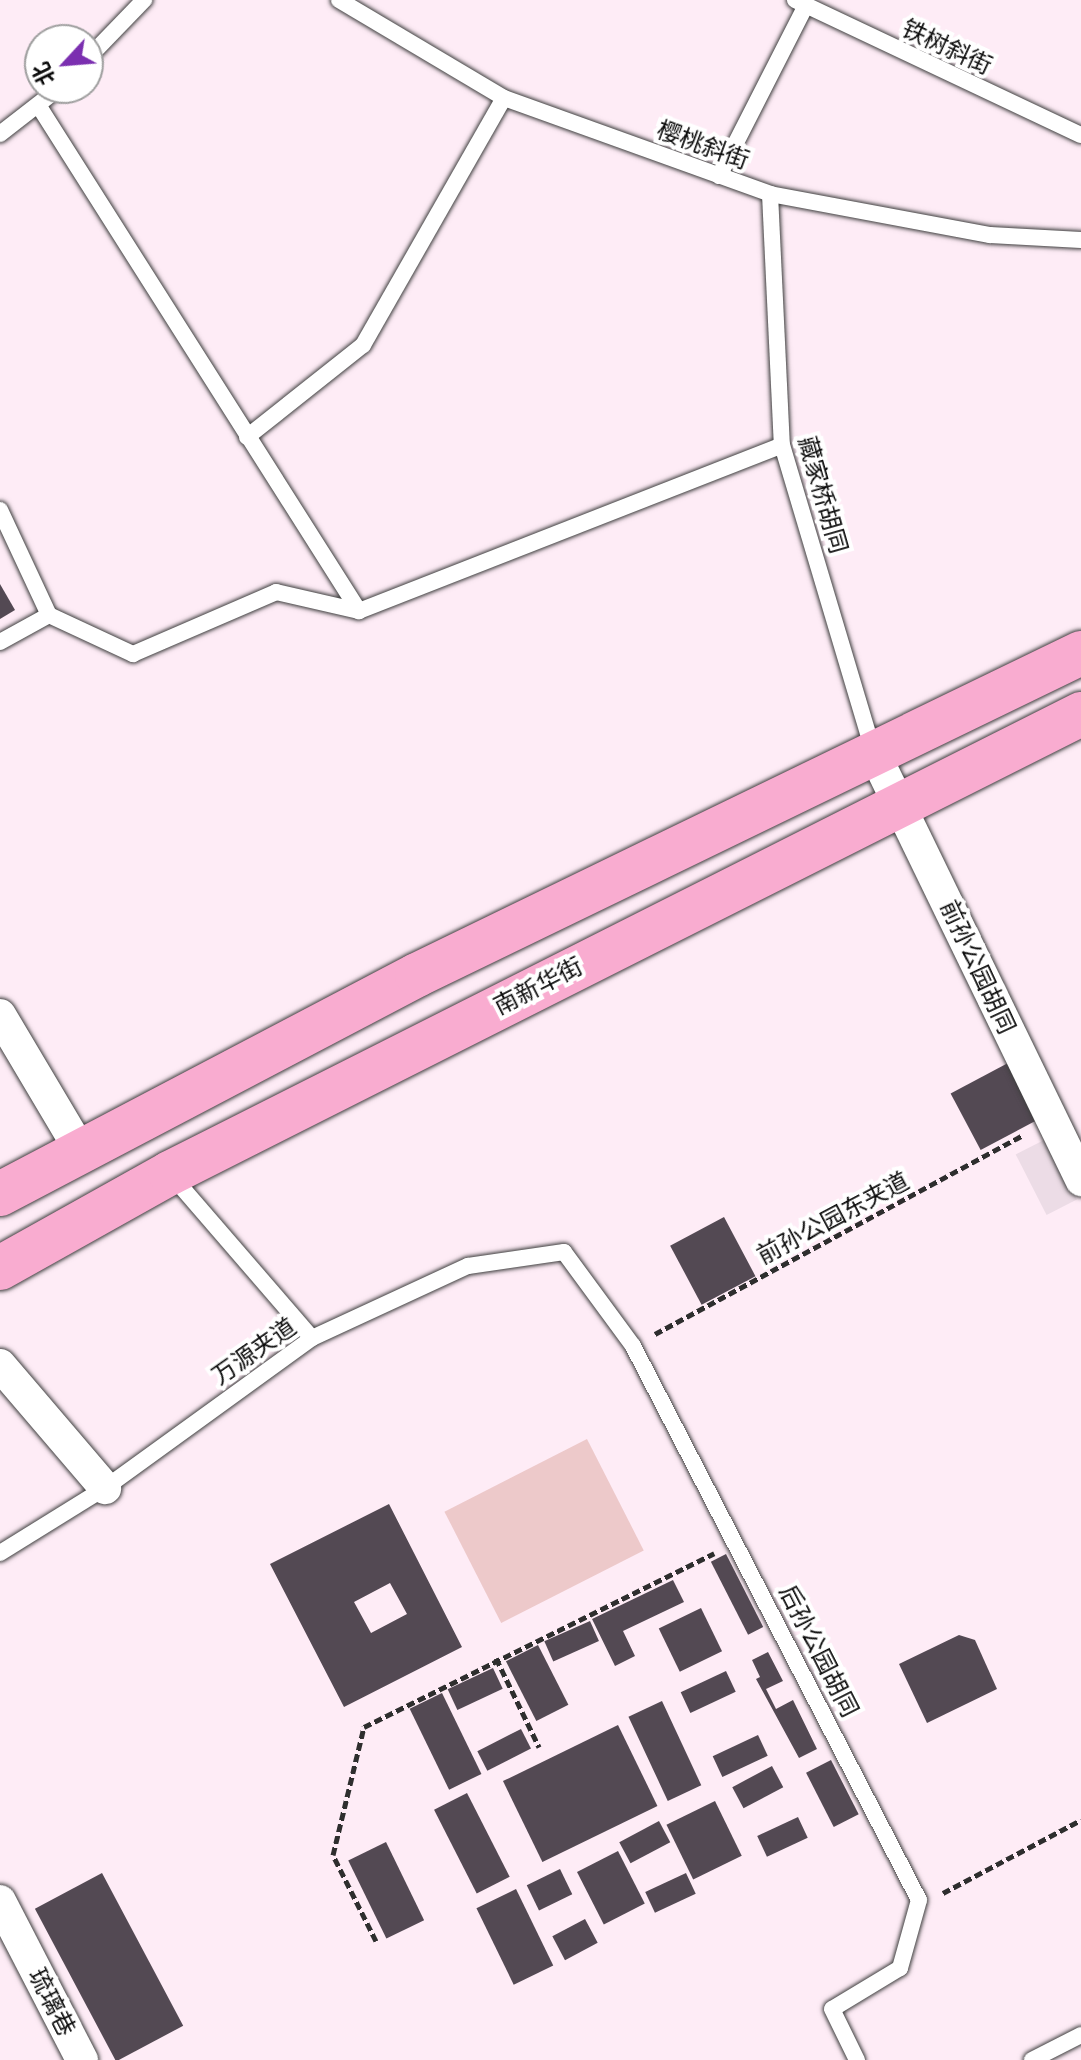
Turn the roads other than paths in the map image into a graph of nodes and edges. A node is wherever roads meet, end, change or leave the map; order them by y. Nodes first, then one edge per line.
1 (144, 0) edge
2 (339, 0) edge
3 (800, 3) edge
4 (104, 41) edge
5 (504, 98) junction
6 (44, 104) edge
7 (40, 108) junction
8 (0, 134) edge
9 (1081, 135) edge
10 (719, 176) junction
11 (770, 194) junction
12 (1081, 240) edge
13 (247, 437) junction
14 (782, 445) junction
15 (0, 510) edge
16 (359, 611) junction
17 (49, 615) junction
18 (0, 642) edge
19 (1081, 653) edge
20 (1081, 714) edge
21 (874, 753) junction
22 (902, 802) junction
23 (0, 1015) edge
24 (80, 1150) junction
25 (170, 1173) junction
26 (1081, 1180) edge
27 (0, 1194) edge
28 (564, 1252) joint
29 (0, 1268) edge
30 (312, 1338) junction
31 (0, 1365) edge
32 (105, 1488) junction
33 (0, 1553) edge
34 (0, 1901) edge
35 (1081, 2035) edge
36 (82, 2060) edge
37 (857, 2060) edge
38 (1032, 2060) edge

1 - 4 lane
2 - 5 lane, 樱桃斜街
3 - 9 lane, 铁树斜街
3 - 10 lane
5 - 10 lane, 樱桃斜街
5 - 13 lane
6 - 7 lane
7 - 8 lane
7 - 13 lane
10 - 11 lane, 樱桃斜街
11 - 12 lane, 樱桃斜街
11 - 14 lane, 藏家桥胡同
13 - 16 lane
14 - 16 lane
14 - 21 lane, 藏家桥胡同
15 - 17 lane
16 - 17 lane
17 - 18 lane
19 - 21 main road
20 - 22 main road, 南新华街
21 - 22 street, 前孙公园胡同
21 - 24 main road
22 - 25 main road, 南新华街
22 - 26 street, 前孙公园胡同
23 - 24 street
24 - 27 main road
25 - 29 main road, 南新华街
25 - 30 lane
28 - 30 lane, 万源夹道
28 - 37 lane, 后孙公园胡同
30 - 32 lane, 万源夹道
31 - 32 street
32 - 33 lane, 万源夹道
34 - 36 street, 琉璃巷
35 - 38 lane

